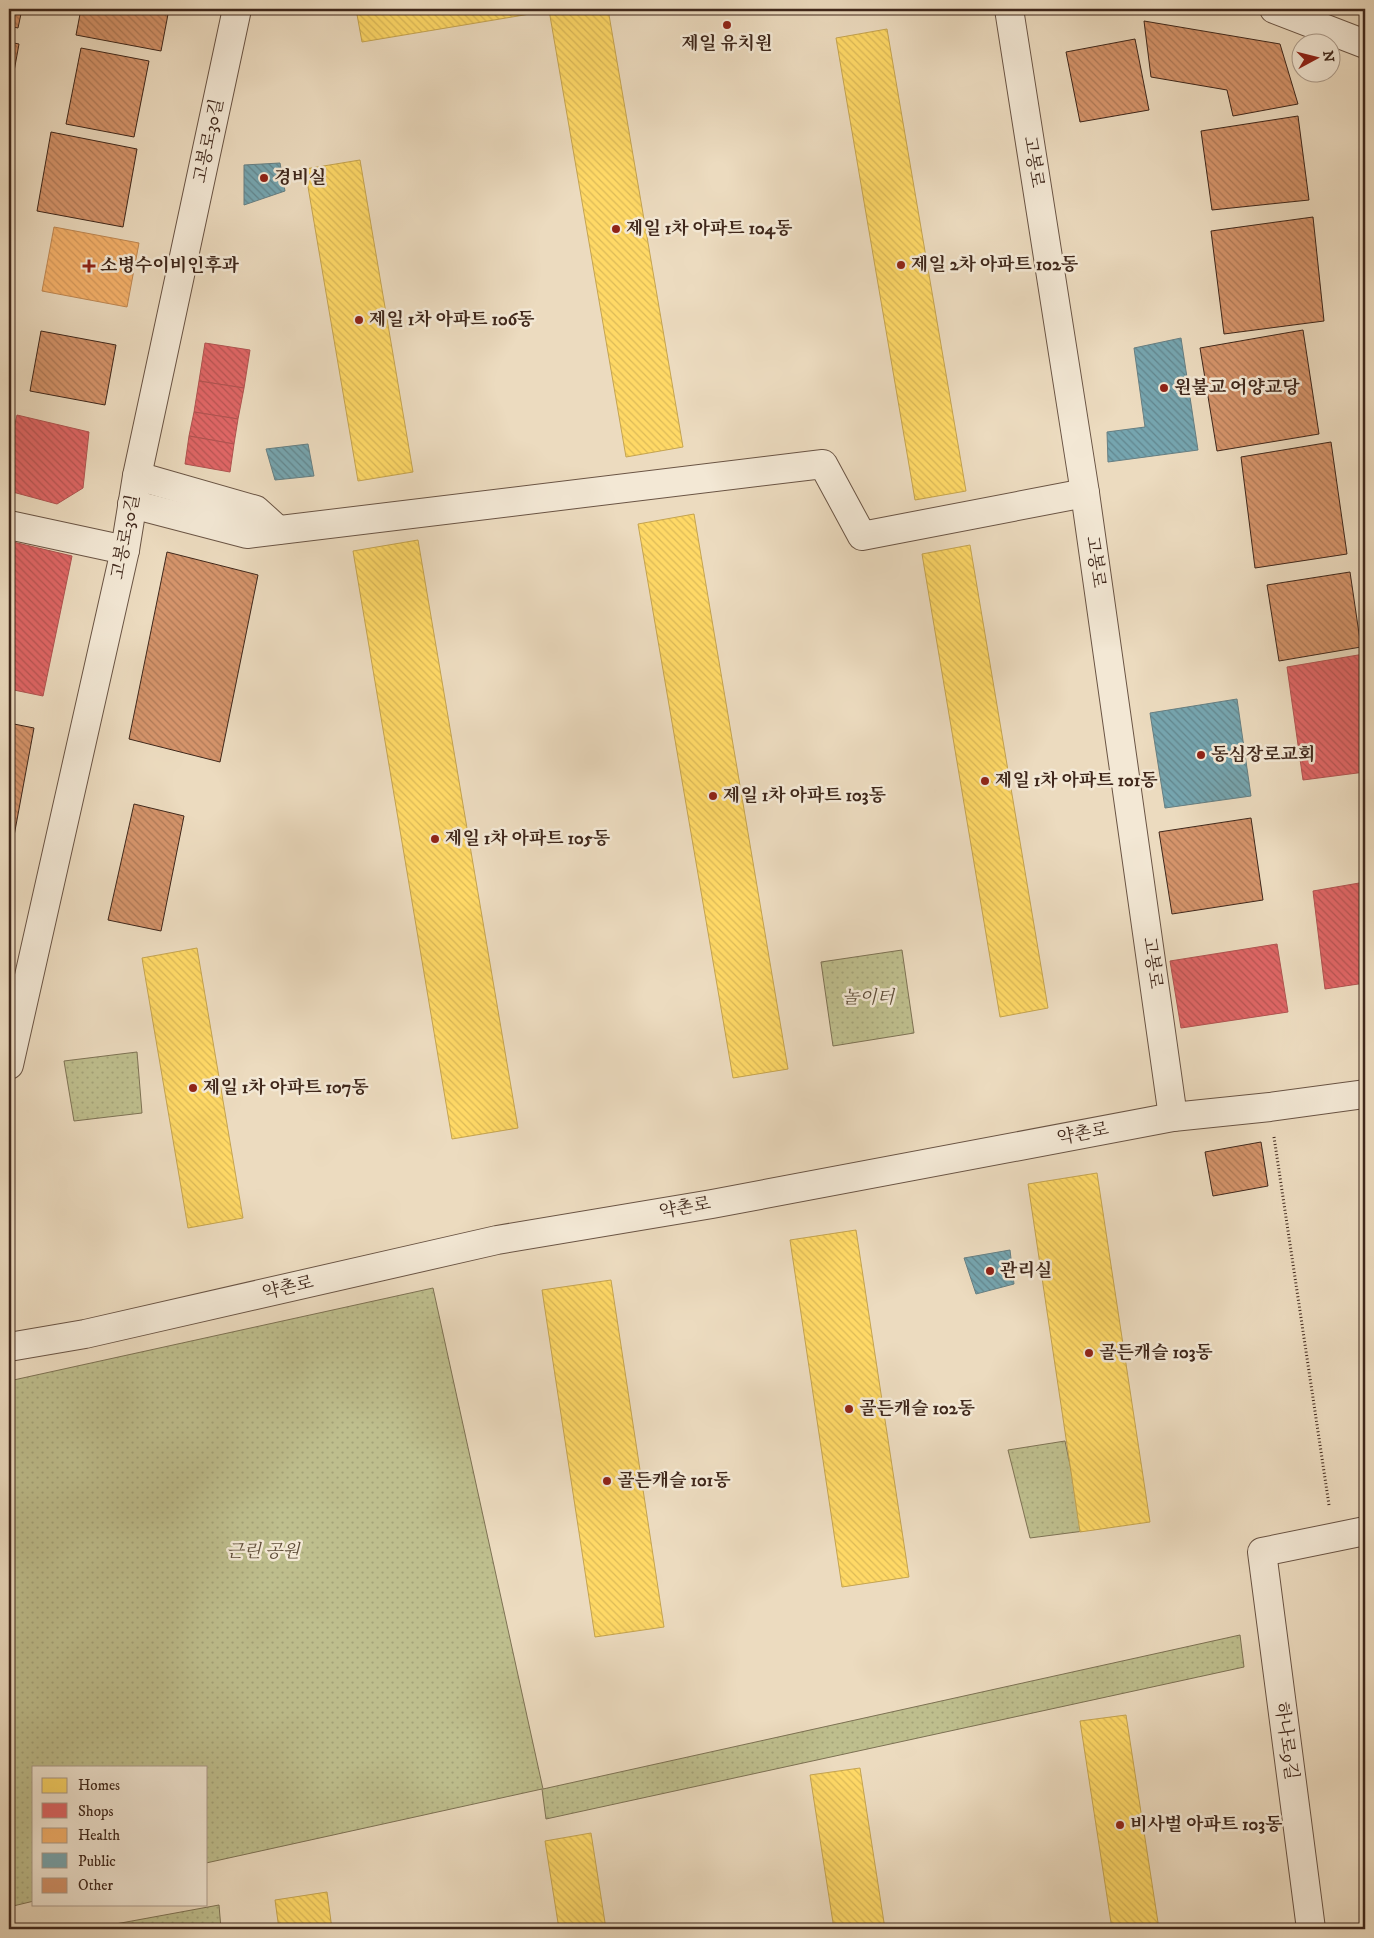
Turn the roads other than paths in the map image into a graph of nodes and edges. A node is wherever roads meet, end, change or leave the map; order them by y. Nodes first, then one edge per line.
1 (237, 9) edge
2 (1008, 9) edge
3 (1274, 9) edge
4 (1365, 44) edge
5 (137, 476) junction
6 (1085, 493) junction
7 (132, 504) junction
8 (9, 525) edge
9 (278, 530) junction
10 (124, 550) junction
11 (9, 1065) edge
12 (1365, 1094) edge
13 (1173, 1117) junction
14 (9, 1347) edge
15 (1365, 1531) edge
16 (1311, 1929) edge

1 - 5 street, 고봉로30길
2 - 6 street, 고봉로
3 - 4 street
5 - 7 street, 고봉로30길
5 - 9 street
6 - 9 street
6 - 13 street, 고봉로
7 - 9 street
7 - 10 street, 고봉로30길
8 - 10 street
10 - 11 street, 고봉로30길
12 - 13 street, 약촌로
13 - 14 street, 약촌로
15 - 16 street, 하나로9길

